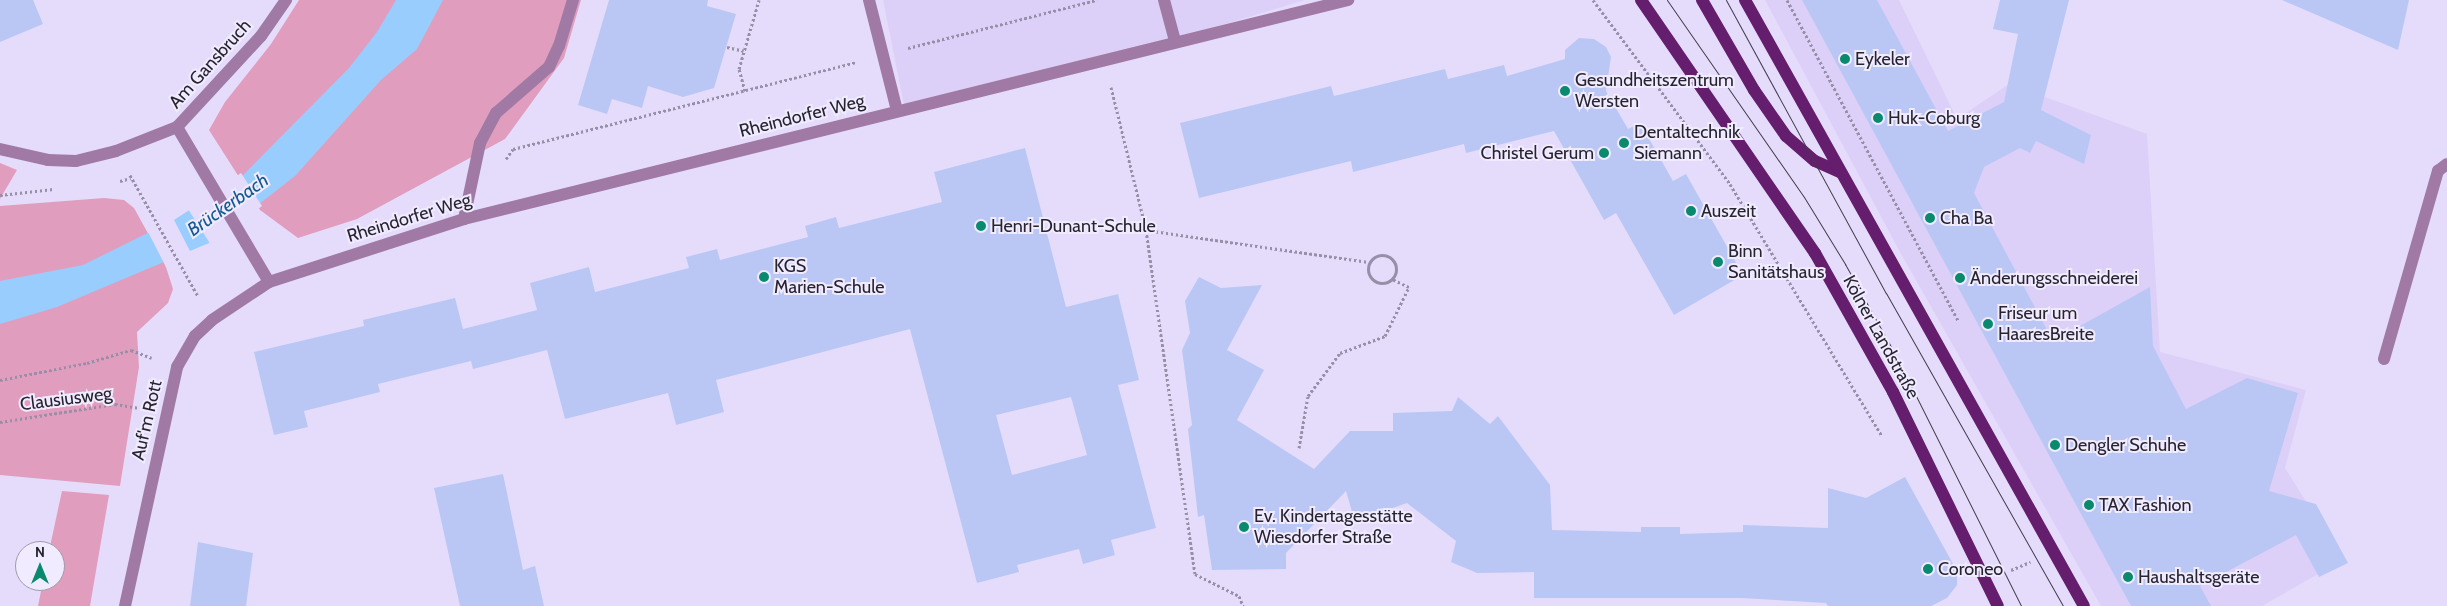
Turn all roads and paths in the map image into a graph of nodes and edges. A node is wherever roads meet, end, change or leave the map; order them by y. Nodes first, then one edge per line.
1 (286, 0) edge
2 (573, 0) edge
3 (759, 0) edge
4 (869, 0) edge
5 (1097, 0) edge
6 (1164, 0) edge
7 (1348, 0) edge
8 (1592, 0) edge
9 (1641, 0) edge
10 (1702, 0) edge
11 (1745, 0) edge
12 (1787, 0) edge
13 (1175, 41) junction
14 (727, 47) dead end
15 (744, 51) junction
16 (883, 54) junction
17 (1105, 60) junction
18 (745, 91) junction
19 (897, 111) junction
20 (176, 127) junction
21 (0, 148) edge
22 (2447, 164) edge
23 (502, 165) dead end
24 (128, 171) dead end
25 (1840, 172) junction
26 (464, 219) junction
27 (1146, 230) junction
28 (1369, 262) junction
29 (1932, 272) dead end
30 (1392, 279) junction
31 (269, 282) junction
32 (192, 287) dead end
33 (2384, 359) dead end
34 (177, 367) junction
35 (0, 380) edge
36 (166, 413) junction
37 (0, 422) edge
38 (1884, 439) dead end
39 (1299, 448) dead end
40 (2054, 552) junction
41 (1984, 581) junction
42 (125, 606) edge
43 (1243, 606) edge
44 (1998, 606) edge
45 (2084, 606) edge

1 - 20 street, Am Gansbruch
2 - 26 street
3 - 15 path
4 - 16 street
5 - 16 path
6 - 13 street
7 - 13 street, Rheindorfer Weg
8 - 38 path
9 - 41 main road, Kölner Landstraße
10 - 25 main road
11 - 25 main road
12 - 29 path
13 - 17 street, Rheindorfer Weg
14 - 15 path
15 - 18 path
16 - 18 path
16 - 19 street
17 - 19 street, Rheindorfer Weg
17 - 27 path
18 - 23 path
19 - 26 street, Rheindorfer Weg
20 - 21 street, Am Gansbruch
20 - 31 street, Am Gansbruch
22 - 33 street
24 - 32 path
25 - 40 main road
26 - 31 street, Rheindorfer Weg
27 - 28 path
27 - 43 path
28 - 30 path
28 - 30 path
30 - 39 path
31 - 34 street, Auf'm Rott
34 - 35 path
34 - 36 street, Auf'm Rott
36 - 37 path, Clausiusweg
36 - 42 street, Auf'm Rott
40 - 41 path
40 - 45 main road
41 - 44 main road, Kölner Landstraße

